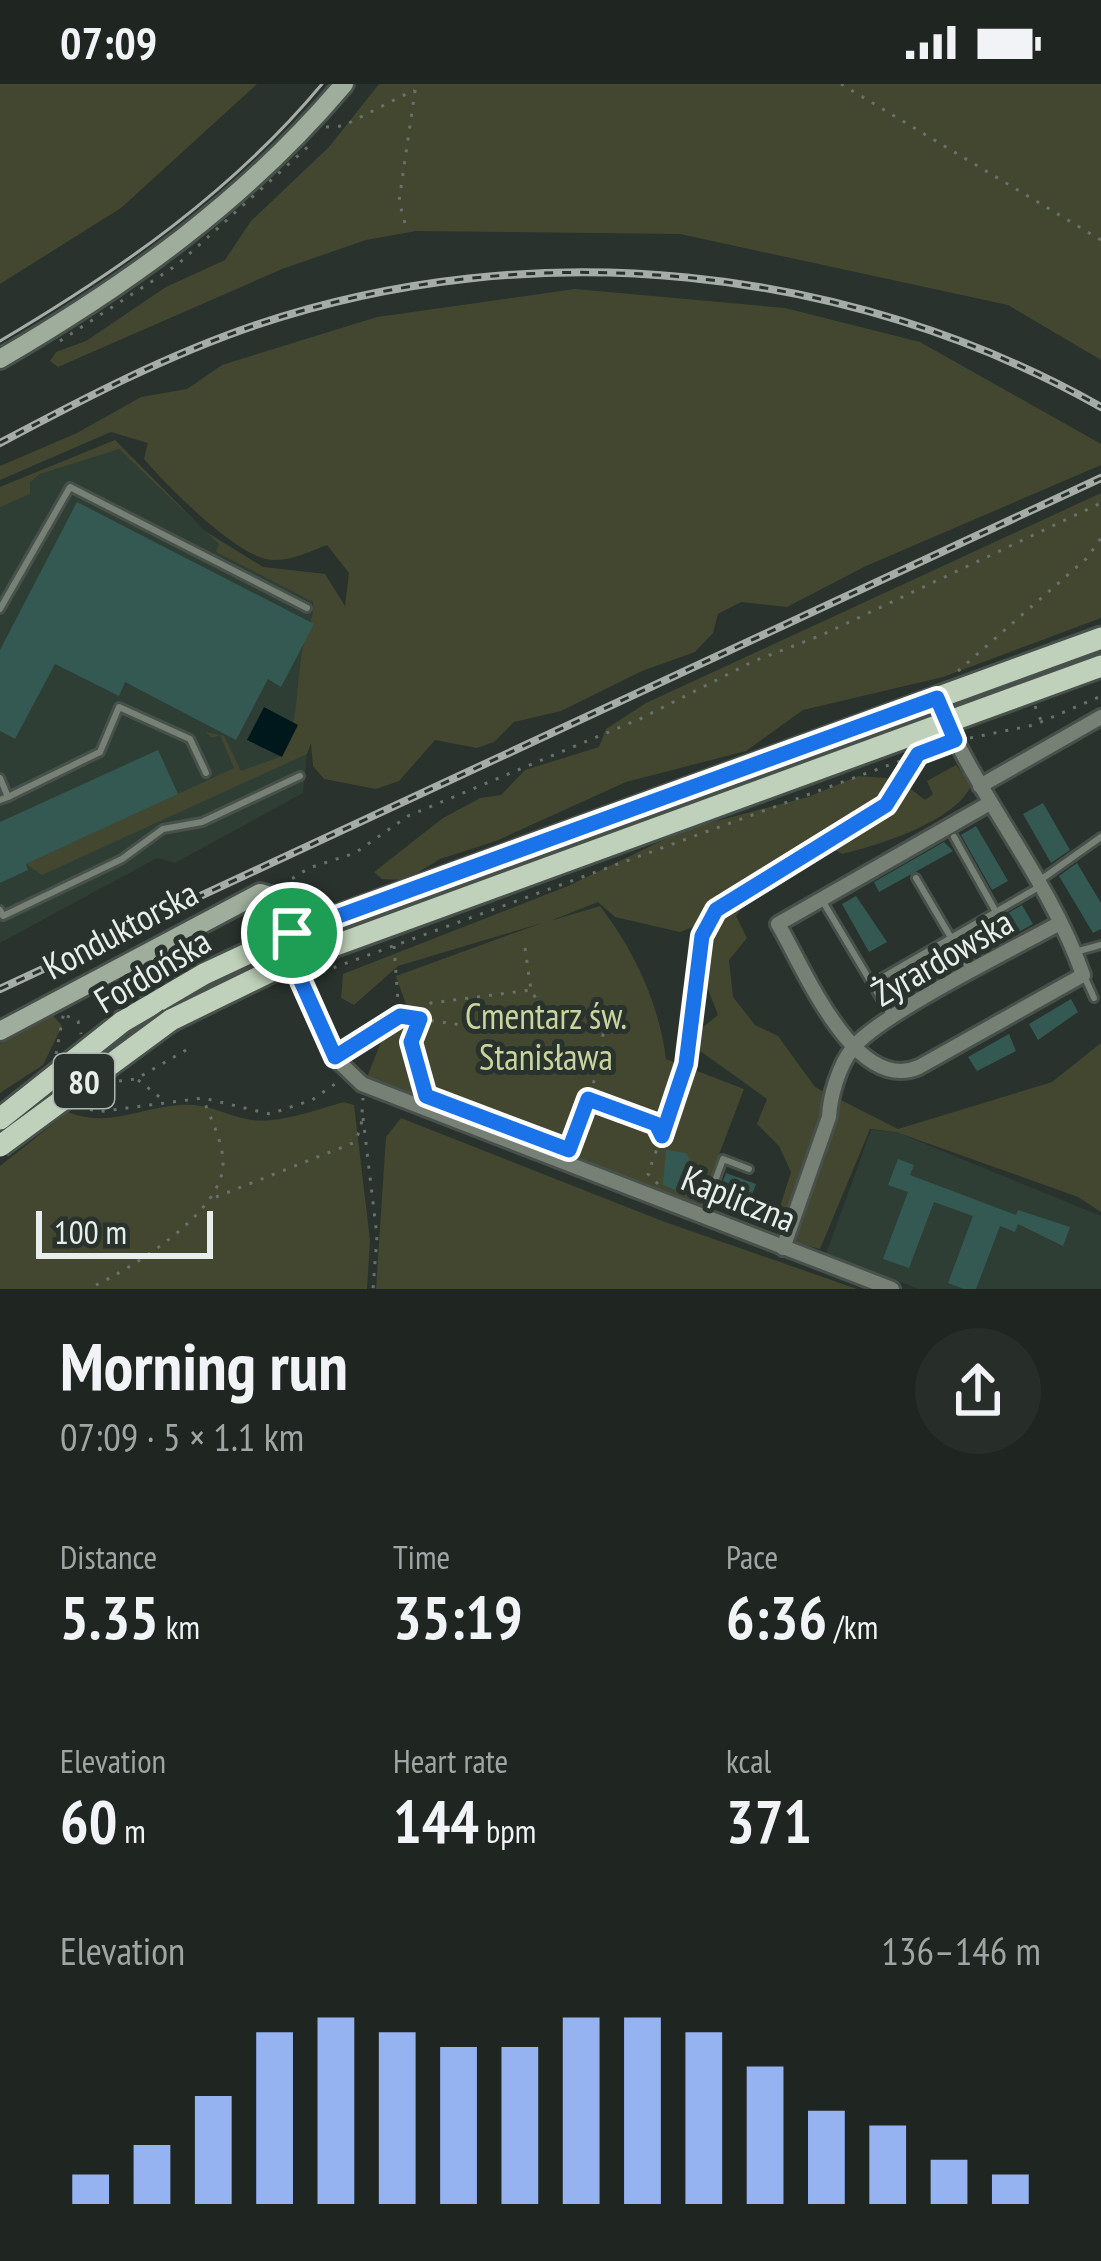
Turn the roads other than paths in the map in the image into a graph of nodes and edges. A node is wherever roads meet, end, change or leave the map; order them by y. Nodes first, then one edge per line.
1 (344, 84) edge
2 (0, 358) edge
3 (307, 608) dead end
4 (0, 609) edge
5 (1101, 638) edge
6 (1101, 666) edge
7 (941, 689) junction
8 (1101, 717) edge
9 (951, 731) junction
10 (206, 773) dead end
11 (300, 776) dead end
12 (0, 778) edge
13 (980, 786) junction
14 (4, 799) edge
15 (990, 803) junction
16 (1101, 837) edge
17 (954, 838) dead end
18 (916, 878) dead end
19 (1037, 885) junction
20 (822, 901) junction
21 (995, 912) junction
22 (1, 914) edge
23 (1060, 923) junction
24 (292, 933) junction
25 (951, 938) junction
26 (1101, 945) edge
27 (1075, 952) junction
28 (292, 961) junction
29 (972, 973) junction
30 (1083, 975) junction
31 (871, 984) junction
32 (1094, 998) dead end
33 (892, 1018) junction
34 (0, 1031) edge
35 (852, 1048) junction
36 (0, 1119) edge
37 (0, 1145) edge
38 (749, 1168) dead end
39 (702, 1217) junction
40 (783, 1248) junction
41 (892, 1289) edge

1 - 2 street
3 - 4 lane
5 - 7 main road, Fordońska / 80
6 - 9 main road, Fordońska / 80
7 - 9 street
7 - 24 main road, Fordońska / 80
8 - 13 street
9 - 13 street
9 - 28 main road, Fordońska / 80
10 - 14 lane
11 - 22 lane
12 - 14 lane
13 - 15 street
15 - 19 street
15 - 20 street
16 - 19 lane
17 - 21 lane
18 - 25 lane
19 - 21 lane
19 - 23 street
20 - 31 lane
20 - 35 street
21 - 25 lane
23 - 27 street
23 - 29 street, Żyrardowska
24 - 28 street
24 - 34 street, Konduktorska
24 - 36 main road, Fordońska / 80, bridge
25 - 29 lane
25 - 31 lane
26 - 27 lane
27 - 30 street
28 - 37 main road, Fordońska / 80, bridge
28 - 39 street, Kapliczna
29 - 33 street, Żyrardowska
30 - 32 lane
30 - 35 street
31 - 33 lane
33 - 35 street, Żyrardowska
35 - 40 street, Żyrardowska
38 - 39 lane
39 - 40 street, Kapliczna
40 - 41 street, Kapliczna

